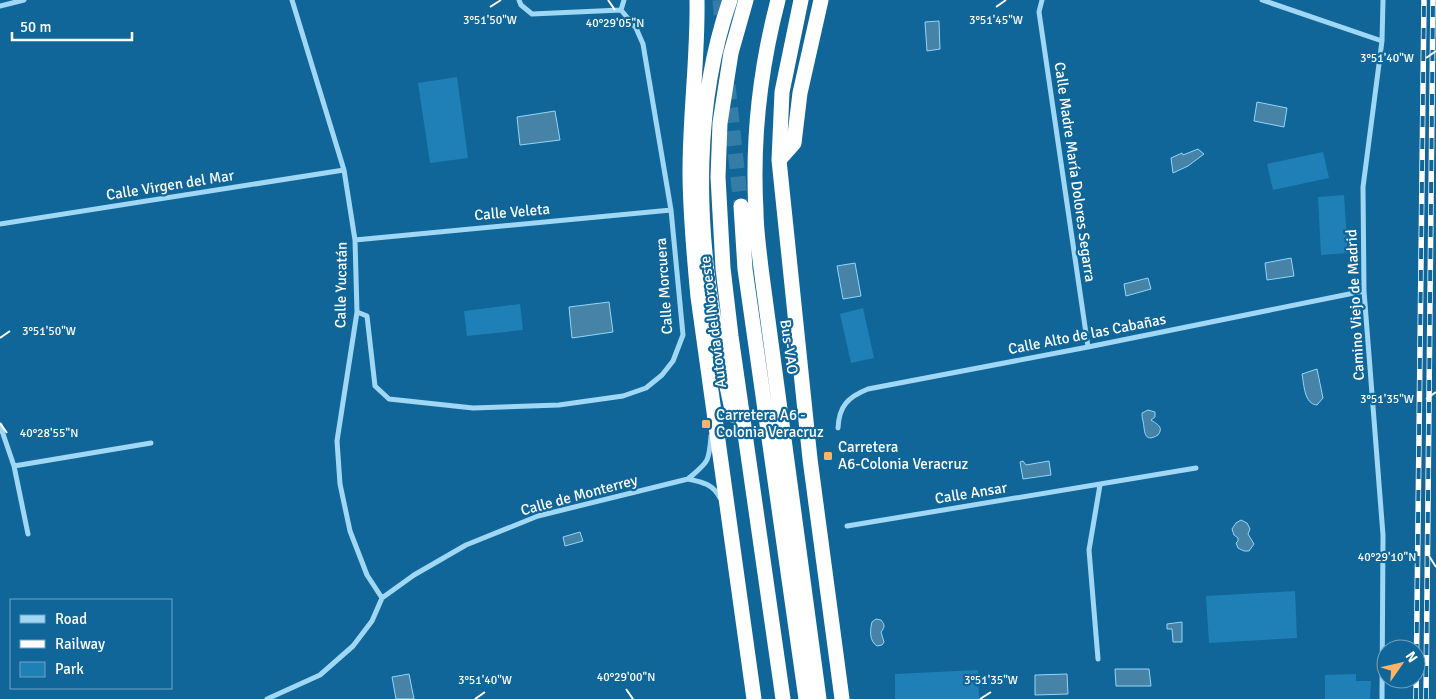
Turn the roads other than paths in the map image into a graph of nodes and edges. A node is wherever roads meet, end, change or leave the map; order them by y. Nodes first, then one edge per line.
1 (24, 0) edge
2 (292, 0) edge
3 (520, 0) edge
4 (624, 0) edge
5 (698, 0) edge
6 (730, 0) edge
7 (746, 0) edge
8 (778, 0) edge
9 (801, 0) edge
10 (821, 0) edge
11 (1042, 0) edge
12 (1262, 0) edge
13 (1383, 0) edge
14 (0, 6) edge
15 (621, 10) junction
16 (1382, 41) junction
17 (779, 160) junction
18 (344, 170) junction
19 (741, 206) tunnel mouth
20 (671, 210) junction
21 (0, 224) edge
22 (355, 240) junction
23 (1364, 291) junction
24 (356, 312) junction
25 (1088, 347) junction
26 (713, 408) junction
27 (0, 425) edge
28 (838, 428) dead end
29 (151, 444) dead end
30 (14, 466) junction
31 (1196, 468) dead end
32 (688, 479) junction
33 (1100, 485) junction
34 (726, 509) junction
35 (847, 526) dead end
36 (28, 534) dead end
37 (762, 554) junction
38 (382, 598) junction
39 (1098, 659) dead end
40 (267, 699) edge
41 (754, 699) edge
42 (783, 699) edge
43 (806, 699) edge
44 (818, 699) edge
45 (842, 699) edge
46 (1382, 699) edge

1 - 14 street
2 - 18 street, Calle Yucatán
3 - 15 street
4 - 15 street
5 - 26 highway
6 - 37 highway
7 - 37 highway, Autovía del Noroeste
8 - 44 highway, Bus-VAO
9 - 17 highway
10 - 17 highway
11 - 25 street, Calle Madre María Dolores Segarra
12 - 16 street
13 - 16 street, Camino Viejo de Madrid
15 - 20 street, Calle Morcuera
16 - 23 street, Camino Viejo de Madrid
17 - 45 highway
18 - 21 street, Calle Virgen del Mar
18 - 22 street, Calle Yucatán
19 - 43 highway
20 - 22 street, Calle Veleta
20 - 24 street, Calle Morcuera
22 - 24 street, Calle Yucatán
23 - 25 street, Calle Alto de las Cabañas
23 - 46 street, Camino Viejo de Madrid
24 - 38 street, Calle Yucatán
25 - 28 street, Calle Alto de las Cabañas
26 - 32 street, Calle de Monterrey
26 - 34 highway
27 - 30 street
29 - 30 street
30 - 36 street
31 - 33 street, Calle Ansar
32 - 34 street
32 - 38 street, Calle de Monterrey
33 - 35 street, Calle Ansar
33 - 39 street
34 - 41 highway
37 - 42 highway, Autovía del Noroeste
38 - 40 street

